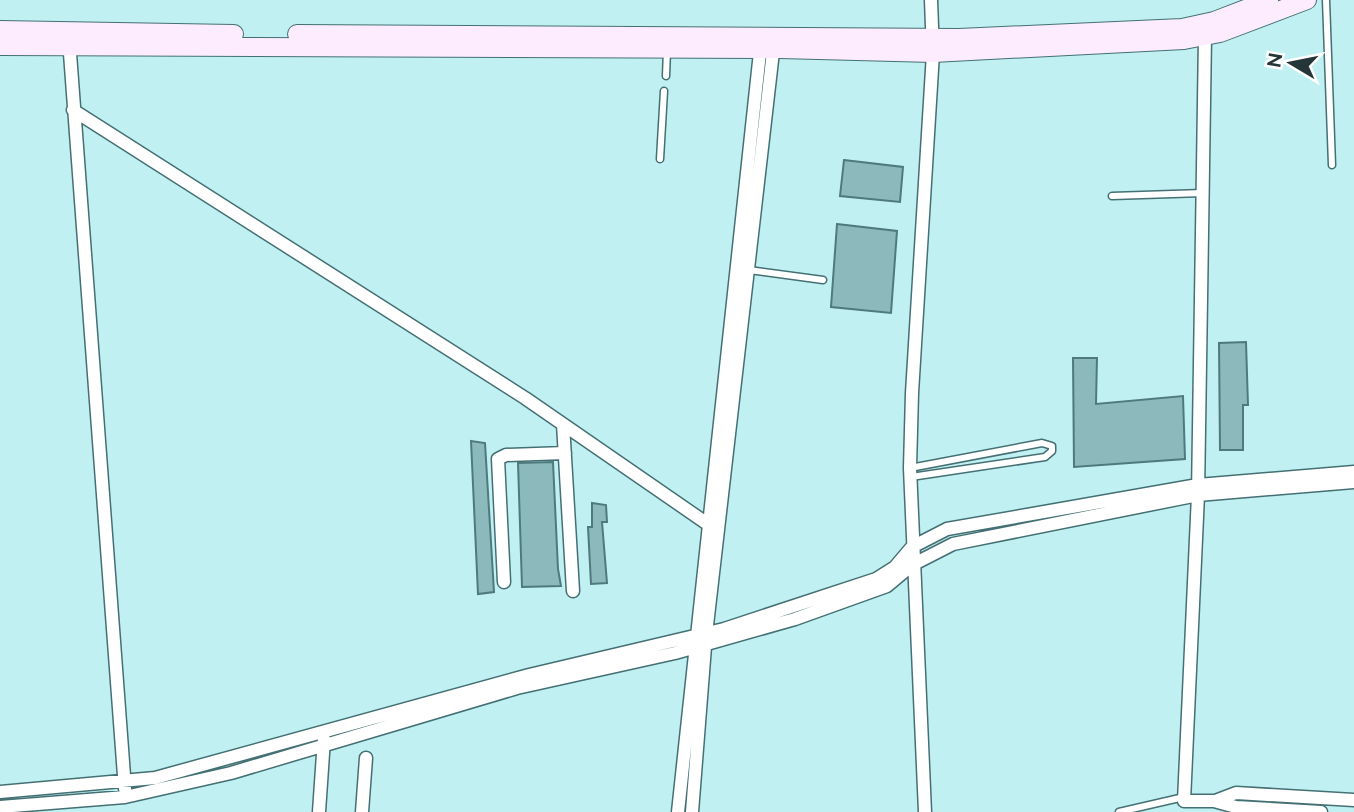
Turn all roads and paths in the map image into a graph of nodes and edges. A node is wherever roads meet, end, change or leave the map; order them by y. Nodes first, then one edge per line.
1 (932, 0) edge
2 (1269, 0) edge
3 (1307, 0) edge
4 (1326, 0) edge
5 (0, 30) edge
6 (1205, 36) junction
7 (69, 39) junction
8 (767, 42) junction
9 (933, 45) junction
10 (0, 46) edge
11 (667, 48) junction
12 (666, 76) dead end
13 (664, 91) dead end
14 (73, 110) junction
15 (660, 159) dead end
16 (1332, 165) dead end
17 (1203, 193) junction
18 (1112, 196) dead end
19 (749, 270) junction
20 (823, 280) dead end
21 (563, 424) junction
22 (565, 453) junction
23 (910, 472) junction
24 (1354, 472) edge
25 (1354, 482) edge
26 (1198, 490) junction
27 (713, 527) junction
28 (912, 547) junction
29 (912, 565) junction
30 (503, 582) dead end
31 (573, 591) dead end
32 (700, 640) junction
33 (324, 739) junction
34 (366, 758) dead end
35 (124, 783) junction
36 (0, 792) edge
37 (125, 797) junction
38 (1354, 800) edge
39 (1214, 801) junction
40 (1185, 804) edge
41 (0, 807) edge
42 (319, 812) edge
43 (362, 812) edge
44 (678, 812) edge
45 (692, 812) edge
46 (925, 812) edge
47 (1119, 812) edge
48 (1321, 812) edge

1 - 9 street
2 - 9 main road
3 - 6 main road
4 - 16 lane
5 - 7 main road
6 - 9 main road
6 - 17 street
7 - 8 main road
7 - 10 main road
7 - 11 main road
7 - 14 street
8 - 9 main road
8 - 11 main road
8 - 19 street
8 - 27 street
9 - 23 street
11 - 12 lane
13 - 15 lane
14 - 21 street
14 - 35 street
17 - 18 lane
17 - 26 street
19 - 20 lane
19 - 27 street
21 - 22 street
21 - 27 street
22 - 30 street
22 - 31 street
23 - 23 lane
23 - 28 street
24 - 26 street
25 - 26 street
26 - 28 street
26 - 29 street
26 - 40 street
27 - 32 street
28 - 29 street
28 - 32 street
29 - 32 street
29 - 46 street
32 - 33 street
32 - 44 street
32 - 45 street
33 - 35 street
33 - 37 street
33 - 42 street
34 - 43 street
35 - 36 street
35 - 37 street
37 - 41 street
38 - 39 street
39 - 40 street
39 - 48 street
40 - 47 lane

